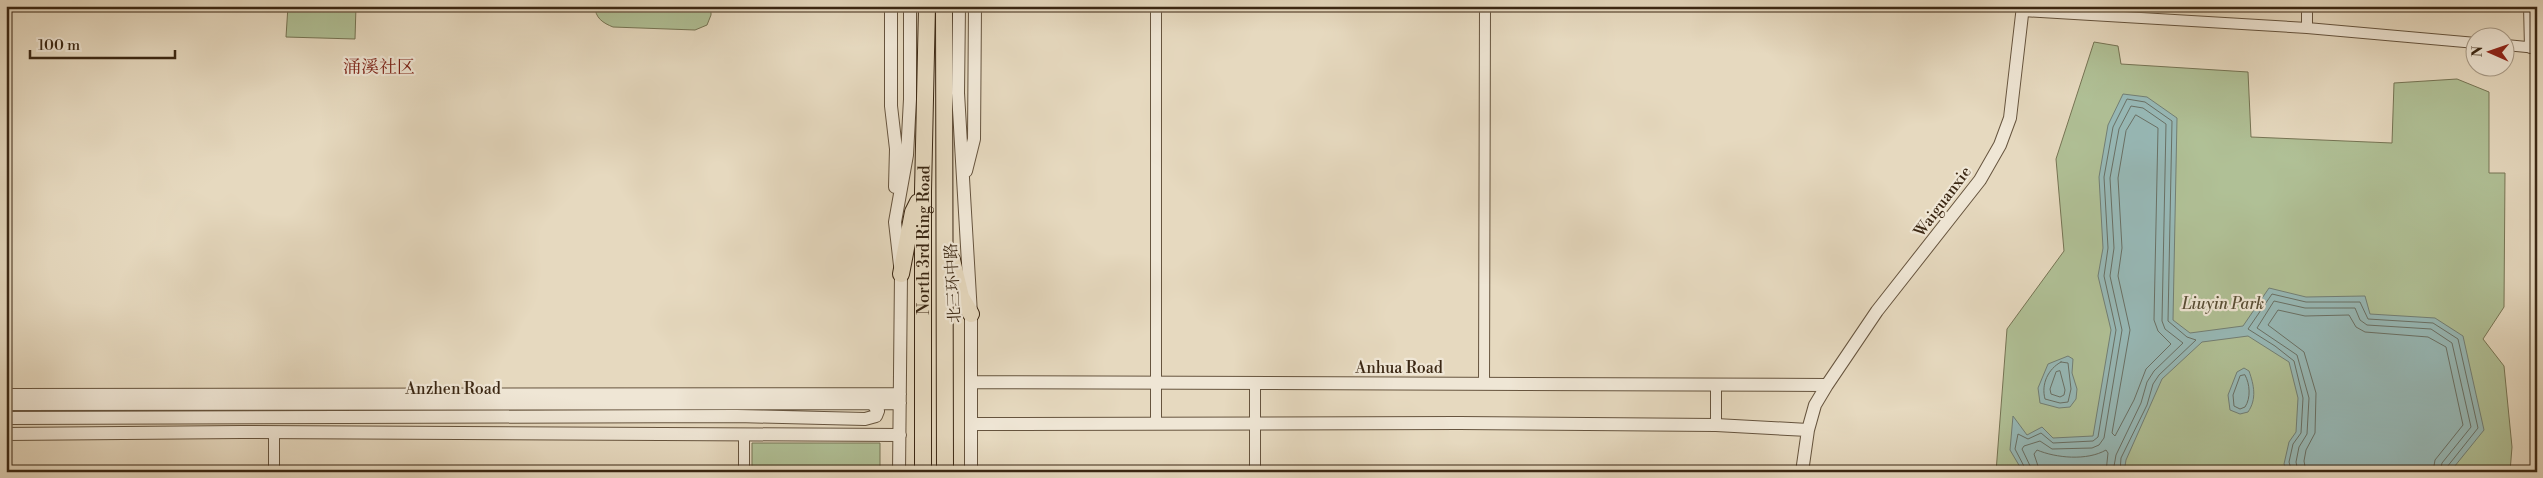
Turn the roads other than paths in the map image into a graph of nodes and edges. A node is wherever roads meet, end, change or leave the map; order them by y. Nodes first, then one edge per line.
1 (891, 6) edge
2 (910, 6) edge
3 (927, 6) edge
4 (944, 6) edge
5 (959, 6) edge
6 (975, 6) edge
7 (1156, 6) edge
8 (1485, 6) edge
9 (2307, 6) edge
10 (2528, 6) edge
11 (2023, 9) edge
12 (2307, 28) junction
13 (2466, 42) edge
14 (2516, 47) edge
15 (2533, 48) edge
16 (951, 93) junction
17 (918, 96) junction
18 (963, 183) junction
19 (923, 191) junction
20 (895, 222) junction
21 (945, 233) junction
22 (901, 274) junction
23 (971, 314) junction
24 (971, 382) junction
25 (1157, 383) junction
26 (1255, 383) junction
27 (1484, 384) junction
28 (1716, 385) junction
29 (1827, 385) junction
30 (359, 394) junction
31 (645, 394) junction
32 (6, 395) edge
33 (900, 398) junction
34 (241, 399) junction
35 (872, 403) junction
36 (6, 404) edge
37 (369, 404) junction
38 (635, 404) junction
39 (648, 416) junction
40 (408, 417) junction
41 (6, 418) edge
42 (241, 418) junction
43 (859, 418) junction
44 (1255, 423) junction
45 (971, 424) junction
46 (1156, 424) junction
47 (1716, 425) junction
48 (1808, 430) junction
49 (240, 432) junction
50 (274, 432) junction
51 (395, 433) junction
52 (6, 434) edge
53 (900, 434) junction
54 (673, 435) junction
55 (821, 435) junction
56 (744, 436) junction
57 (274, 472) edge
58 (744, 472) edge
59 (899, 472) edge
60 (922, 472) edge
61 (946, 472) edge
62 (971, 472) edge
63 (1255, 472) edge
64 (1802, 472) edge

1 - 20 street
2 - 17 street
3 - 17 highway, North 3rd Ring Road
4 - 16 highway, North 3rd Ring Road
5 - 16 street, 北三环中路
6 - 18 street
7 - 25 street
8 - 27 street
9 - 12 street
10 - 15 street
11 - 12 street
11 - 29 street, Waiguanxie
12 - 13 street
14 - 15 street
16 - 18 street, 北三环中路
16 - 21 highway, North 3rd Ring Road
17 - 19 highway, North 3rd Ring Road
17 - 20 street
18 - 23 street, 北三环中路
19 - 22 highway
19 - 60 highway, North 3rd Ring Road
20 - 22 street
21 - 23 highway
21 - 61 highway, North 3rd Ring Road
22 - 33 street
23 - 24 street, 北三环中路
24 - 25 street, Anhua Road
24 - 45 street, 北三环中路
25 - 26 street, Anhua Road
25 - 46 street
26 - 27 street, Anhua Road
26 - 44 street
27 - 28 street, Anhua Road
28 - 29 street, Anhua Road
28 - 47 street
29 - 48 street, Waiguanxie
30 - 31 street, Anzhen Road
30 - 34 street, Anzhen Road
30 - 37 street
31 - 33 street, Anzhen Road
31 - 38 street
32 - 34 street, Anzhen Road
33 - 35 street, Anzhen Road
33 - 53 street
34 - 36 street, Anzhen Road
34 - 37 street, Anzhen Road
34 - 42 street
35 - 38 street, Anzhen Road
35 - 43 street
37 - 38 street, Anzhen Road
39 - 40 street, Anzhen Road
39 - 43 street, Anzhen Road
39 - 54 street
40 - 42 street, Anzhen Road
40 - 51 street
41 - 42 street, Anzhen Road
42 - 49 street
43 - 55 street
44 - 46 street
44 - 47 street
44 - 63 street
45 - 46 street
45 - 62 street, 北三环中路
47 - 48 street
48 - 64 street, Waiguanxie
49 - 50 street
49 - 52 street
50 - 51 street
50 - 57 street
51 - 54 street
53 - 55 street
53 - 59 street
54 - 56 street
55 - 56 street
56 - 58 street

